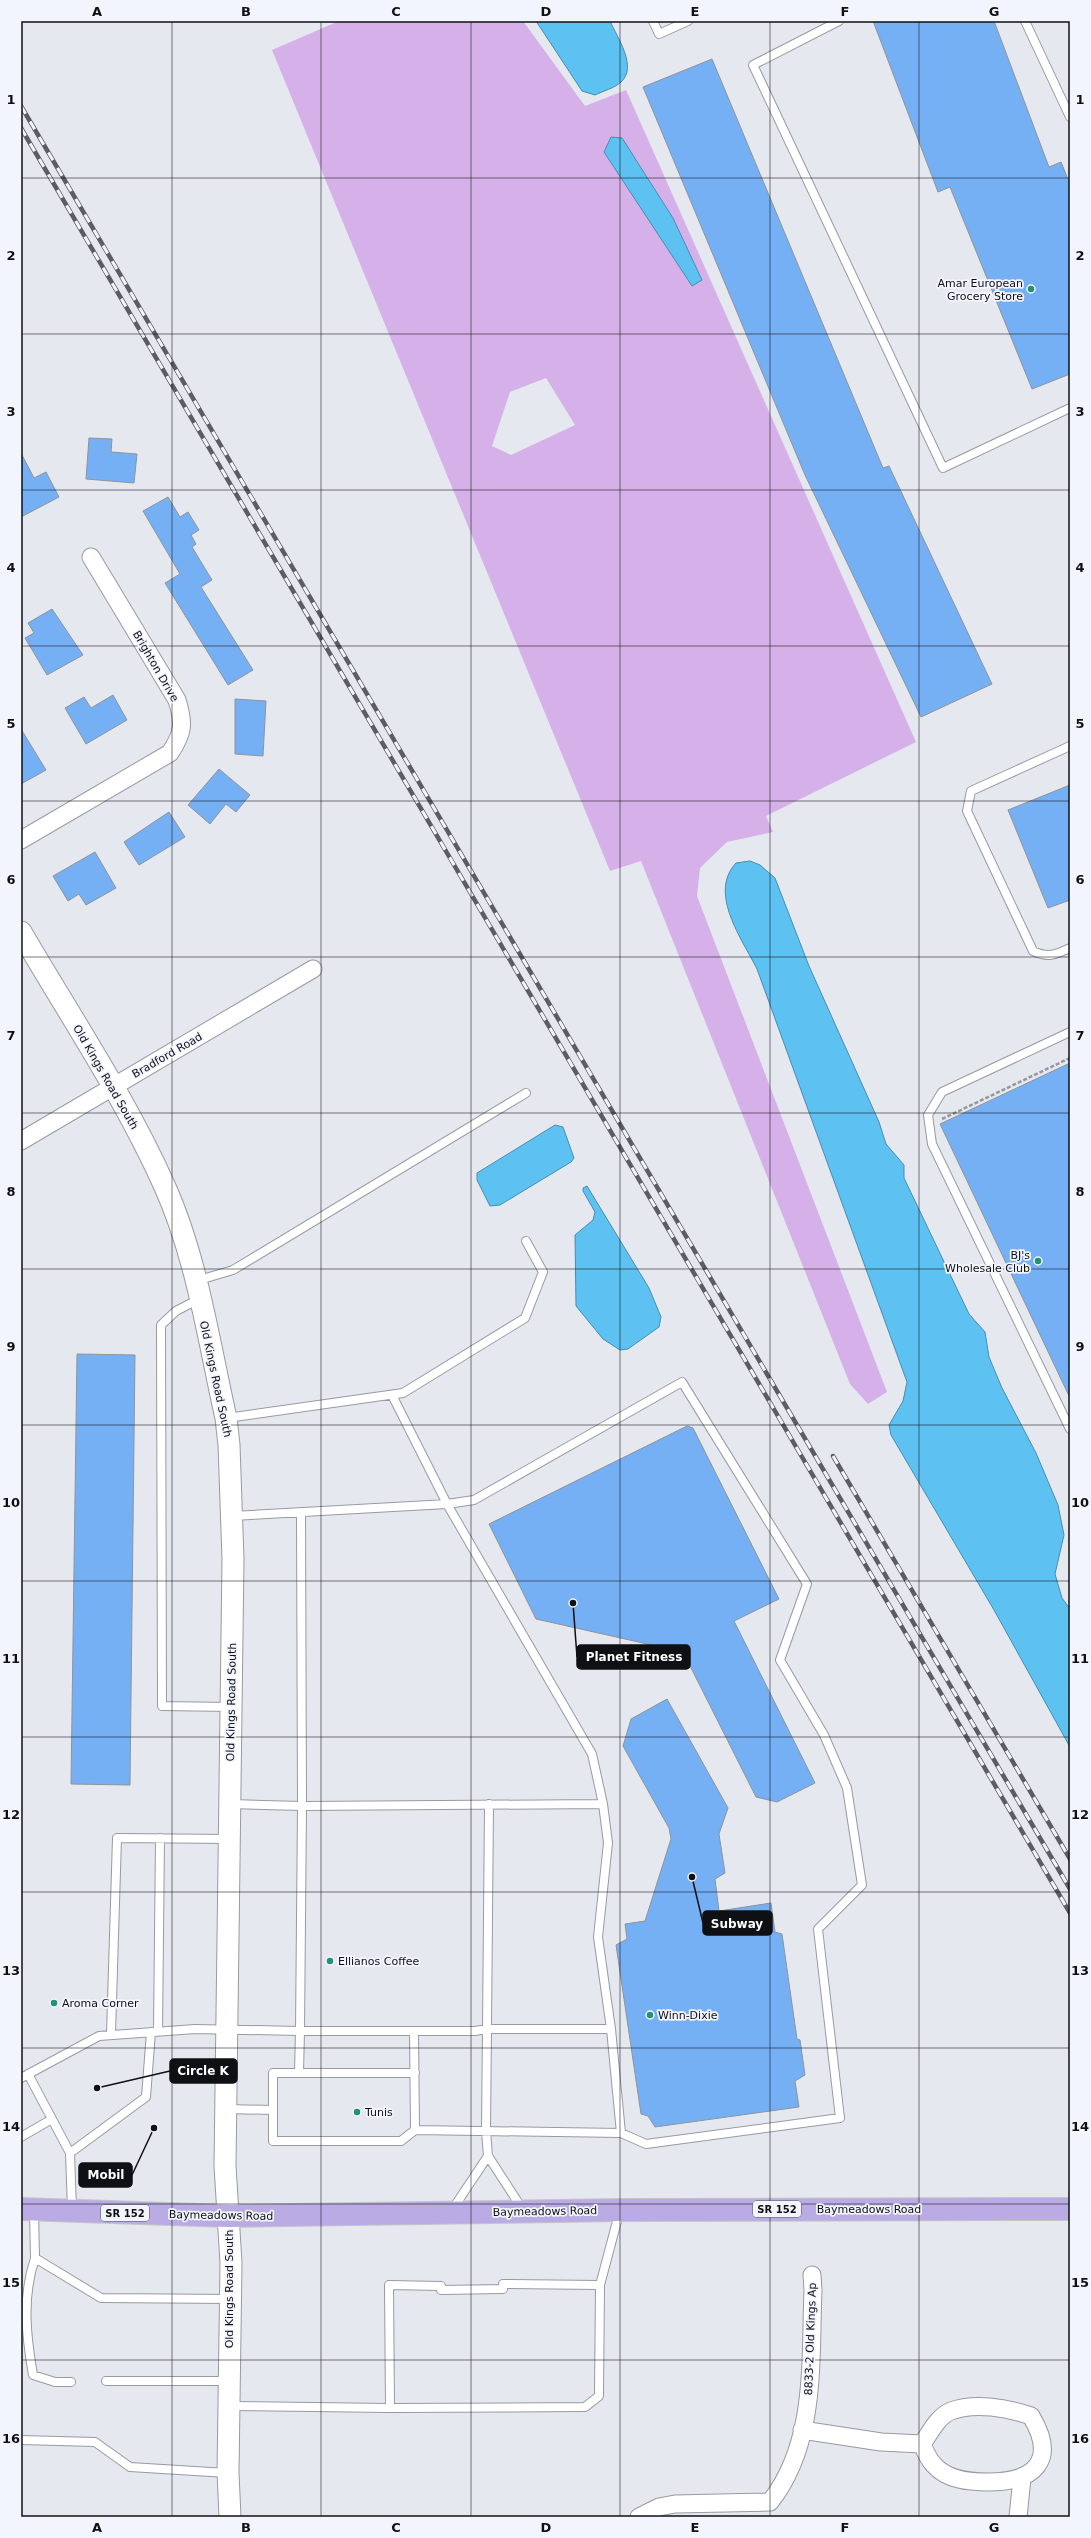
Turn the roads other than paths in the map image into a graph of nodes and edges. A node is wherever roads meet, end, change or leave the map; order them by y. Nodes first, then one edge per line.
1 (653, 21) edge
2 (688, 21) edge
3 (839, 21) edge
4 (1024, 21) edge
5 (1070, 117) edge
6 (1070, 408) edge
7 (91, 557) dead end
8 (1070, 746) edge
9 (21, 840) edge
10 (21, 932) edge
11 (1070, 948) edge
12 (313, 969) dead end
13 (1070, 1032) edge
14 (112, 1087) junction
15 (526, 1093) dead end
16 (21, 1141) edge
17 (526, 1241) dead end
18 (197, 1290) junction
19 (392, 1395) junction
20 (226, 1418) junction
21 (1070, 1430) edge
22 (447, 1504) junction
23 (301, 1512) junction
24 (232, 1516) junction
25 (231, 1708) junction
26 (230, 1804) junction
27 (489, 1804) junction
28 (603, 1804) junction
29 (302, 1806) junction
30 (160, 1838) junction
31 (230, 1839) junction
32 (487, 2029) junction
33 (226, 2030) junction
34 (611, 2030) junction
35 (300, 2031) junction
36 (414, 2031) junction
37 (154, 2032) junction
38 (111, 2034) junction
39 (299, 2073) junction
40 (415, 2073) junction
41 (25, 2076) edge
42 (225, 2109) junction
43 (273, 2110) junction
44 (52, 2119) junction
45 (415, 2130) junction
46 (486, 2131) junction
47 (621, 2133) junction
48 (21, 2137) edge
49 (70, 2154) junction
50 (488, 2156) junction
51 (1070, 2209) edge
52 (28, 2210) edge
53 (620, 2210) junction
54 (72, 2211) junction
55 (524, 2211) junction
56 (450, 2213) junction
57 (229, 2216) junction
58 (35, 2258) junction
59 (812, 2275) dead end
60 (600, 2285) junction
61 (231, 2299) junction
62 (106, 2381) dead end
63 (229, 2381) junction
64 (71, 2382) dead end
65 (229, 2406) junction
66 (390, 2408) junction
67 (802, 2430) junction
68 (21, 2440) edge
69 (922, 2444) junction
70 (228, 2473) junction
71 (1022, 2478) junction
72 (230, 2517) edge
73 (640, 2517) edge
74 (1018, 2517) edge

1 - 2 lane
3 - 6 lane
4 - 5 lane
7 - 9 street, Brighton Drive
8 - 11 lane
10 - 14 street, Old Kings Road South
12 - 14 street, Bradford Road
13 - 21 lane
14 - 16 street, Bradford Road
14 - 18 street, Old Kings Road South
15 - 18 lane
17 - 19 lane
18 - 20 street, Old Kings Road South
18 - 25 lane
19 - 20 lane
19 - 22 lane
20 - 24 street, Old Kings Road South
22 - 23 lane
22 - 28 lane
22 - 47 lane
23 - 24 lane
23 - 29 lane
24 - 25 street, Old Kings Road South
25 - 26 street, Old Kings Road South
26 - 29 lane
26 - 31 street, Old Kings Road South
27 - 28 lane
27 - 29 lane
27 - 32 lane
28 - 34 lane
29 - 35 lane
30 - 31 lane
30 - 37 lane
30 - 38 lane
31 - 33 street, Old Kings Road South
32 - 34 lane
32 - 36 lane
32 - 46 lane
33 - 35 lane
33 - 37 lane
33 - 42 street, Old Kings Road South
34 - 47 lane
35 - 36 lane
35 - 39 lane
36 - 40 lane
37 - 38 lane
37 - 49 lane
38 - 41 lane
39 - 40 lane
39 - 43 lane
40 - 45 lane
41 - 44 lane
42 - 43 lane
42 - 57 street, Old Kings Road South
43 - 45 lane
44 - 48 lane
44 - 49 lane
45 - 46 lane
46 - 47 lane
46 - 50 lane
49 - 54 lane
50 - 55 lane
50 - 56 lane
51 - 53 main road, Baymeadows Road / SR 152
52 - 54 main road, Baymeadows Road / SR 152
52 - 58 lane
53 - 55 main road, Baymeadows Road / SR 152
53 - 60 lane
54 - 57 main road, Baymeadows Road / SR 152
55 - 56 main road, Baymeadows Road / SR 152
56 - 57 main road, Baymeadows Road / SR 152
57 - 61 street, Old Kings Road South
58 - 61 lane
58 - 64 lane
59 - 67 street, 8833-2 Old Kings Ap
60 - 66 lane
60 - 66 lane
61 - 63 street, Old Kings Road South
62 - 63 lane
63 - 65 street, Old Kings Road South
65 - 66 lane
65 - 70 street, Old Kings Road South
67 - 69 street
67 - 73 street, 8833-2 Old Kings Ap
68 - 70 lane
69 - 71 street
69 - 71 street
70 - 72 street, Old Kings Road South
71 - 74 street

